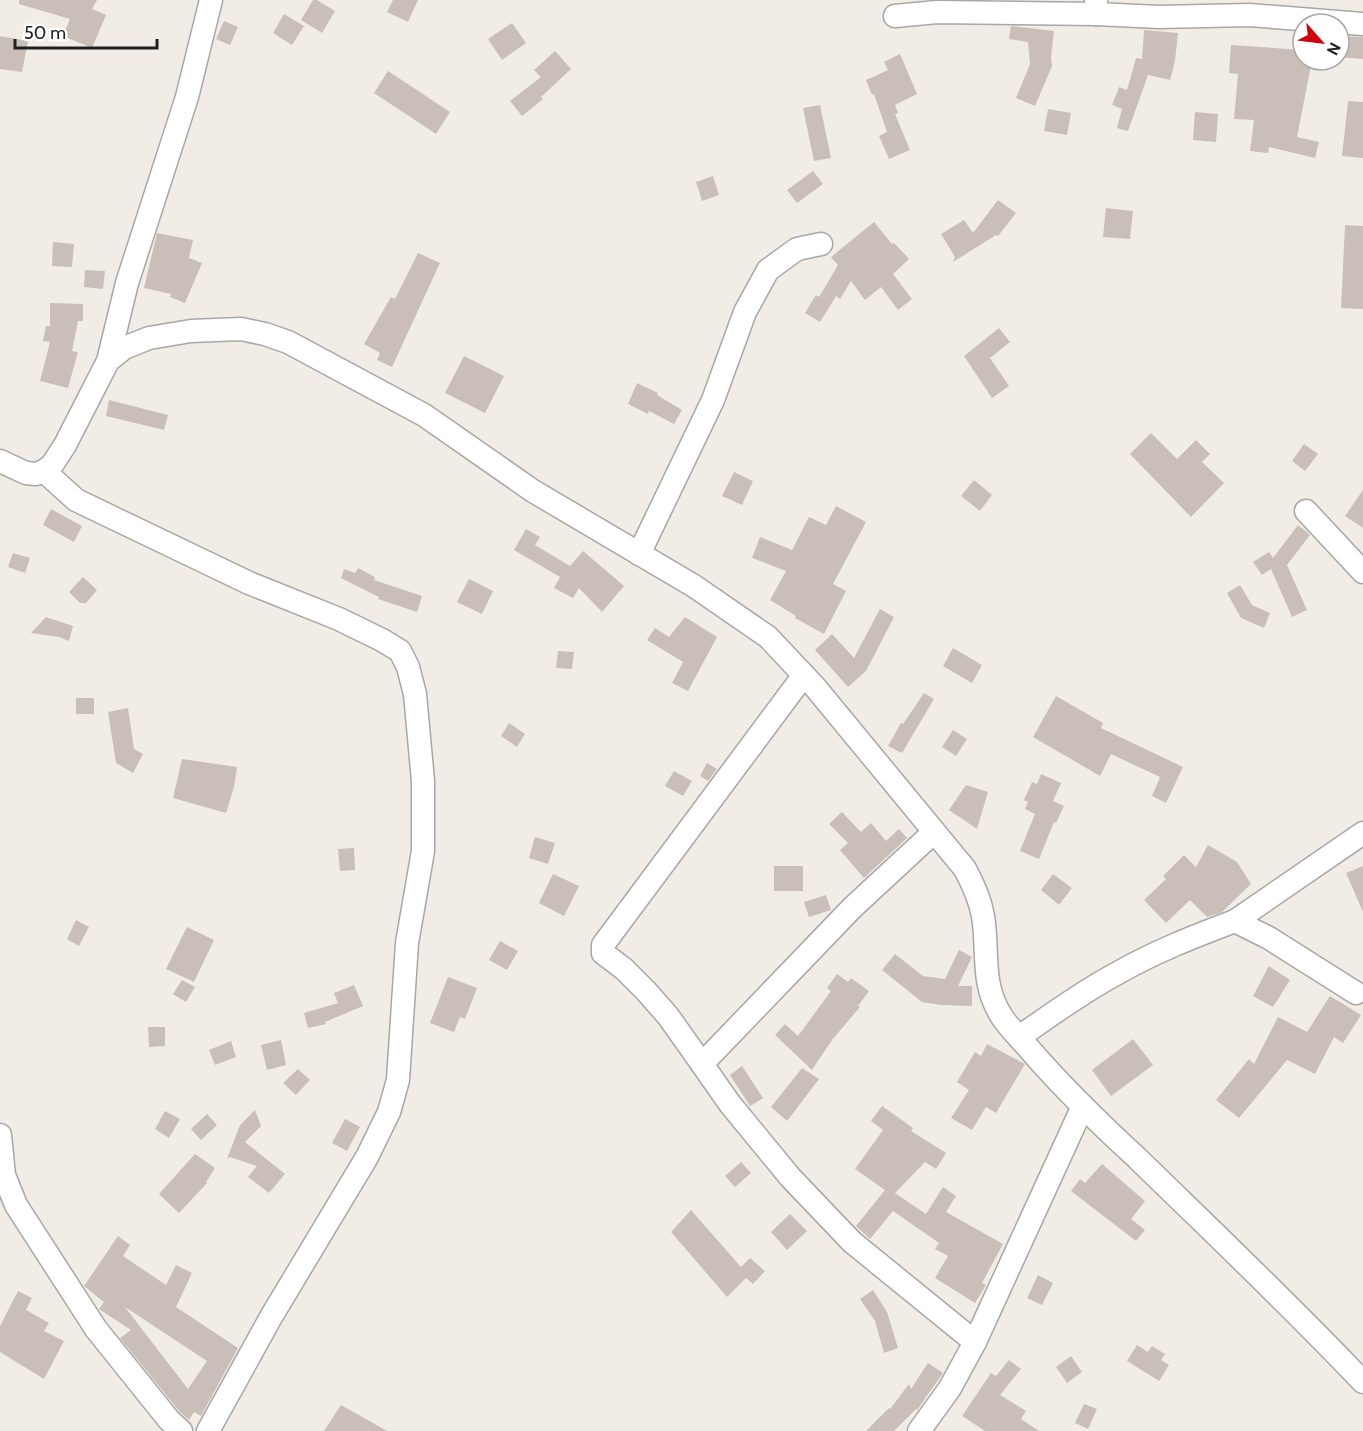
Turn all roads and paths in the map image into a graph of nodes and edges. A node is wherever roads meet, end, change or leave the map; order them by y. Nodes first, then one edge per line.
1 (211, 0) edge
2 (1096, 7) edge
3 (894, 16) dead end
4 (1363, 24) edge
5 (821, 244) dead end
6 (108, 362) junction
7 (0, 461) edge
8 (44, 471) junction
9 (1306, 511) dead end
10 (639, 554) junction
11 (1363, 572) edge
12 (804, 675) junction
13 (934, 832) junction
14 (1363, 833) edge
15 (1235, 921) junction
16 (1356, 993) dead end
17 (1019, 1037) junction
18 (702, 1064) junction
19 (1083, 1106) junction
20 (0, 1135) edge
21 (975, 1342) junction
22 (1359, 1370) edge
23 (181, 1431) edge
24 (208, 1431) edge
25 (919, 1431) edge

1 - 6 street
2 - 3 street
2 - 4 street
5 - 10 street
6 - 8 street
6 - 10 street
7 - 8 street
8 - 24 street
9 - 11 street
10 - 12 street
12 - 13 street
12 - 18 street
13 - 17 street
13 - 18 street
14 - 15 street
15 - 16 street
15 - 17 street
17 - 19 street
18 - 21 street
19 - 21 street
19 - 22 street
20 - 23 street
21 - 25 street

